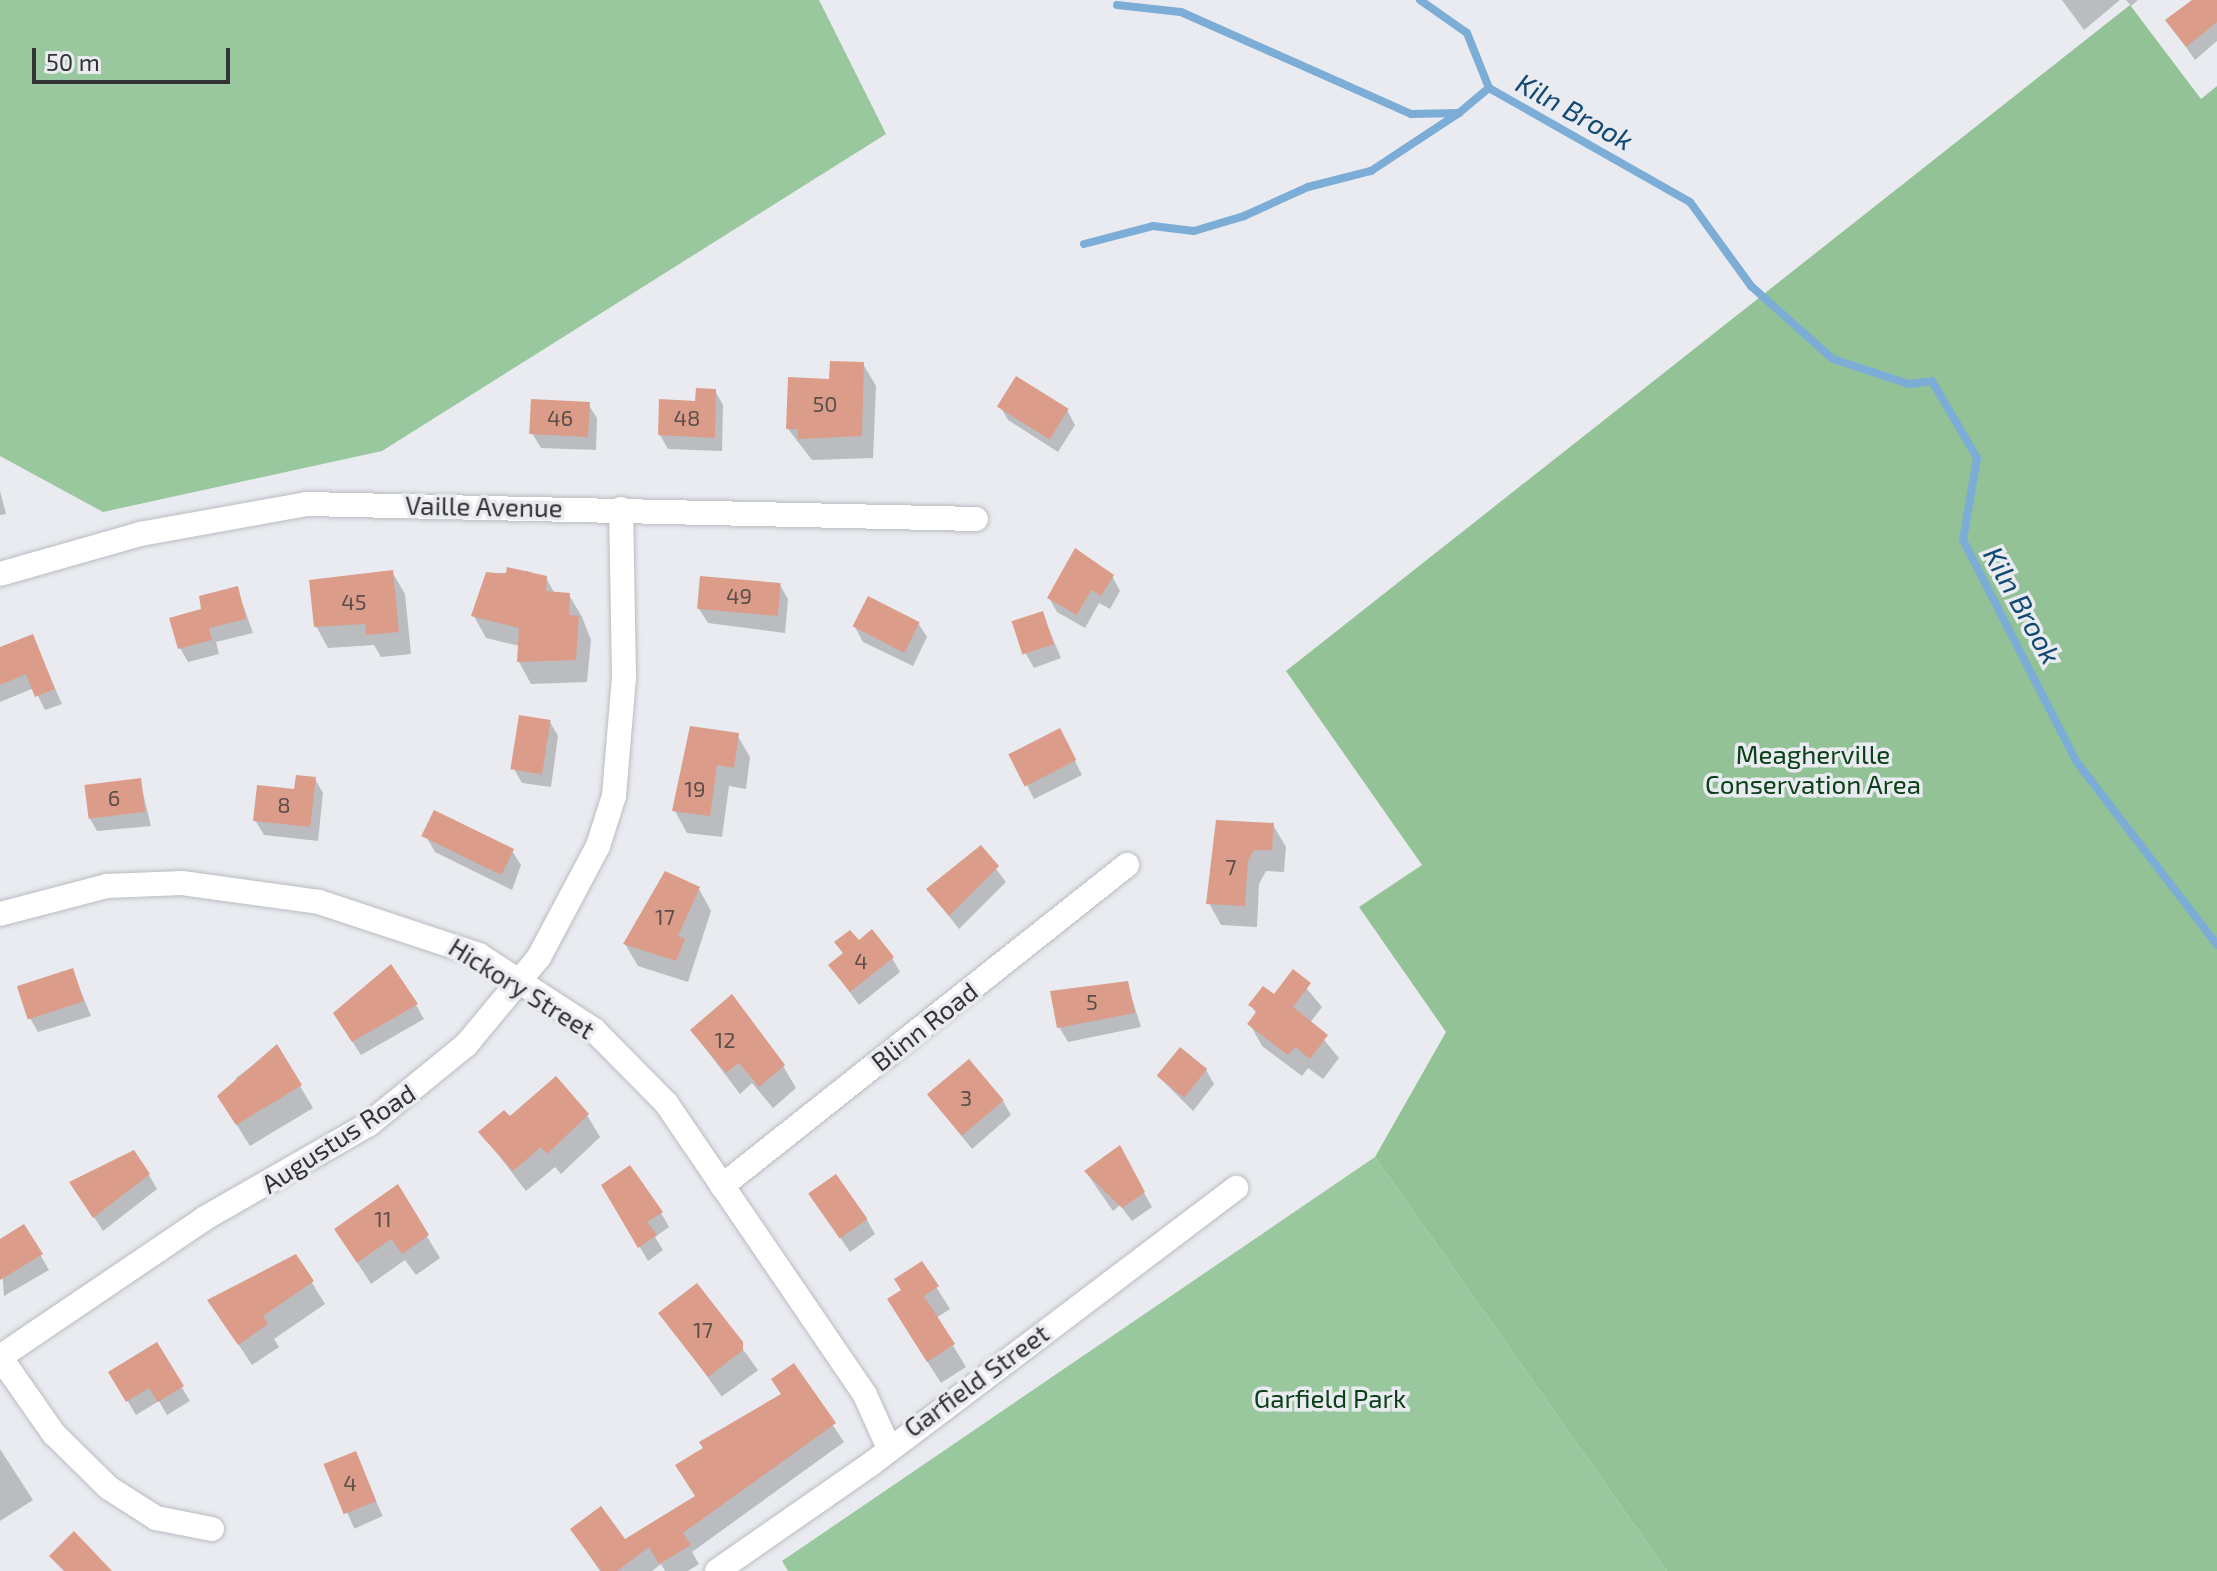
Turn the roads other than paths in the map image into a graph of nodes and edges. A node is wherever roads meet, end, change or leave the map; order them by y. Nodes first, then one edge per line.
1 (621, 509) junction
2 (976, 519) dead end
3 (0, 574) edge
4 (1127, 865) dead end
5 (0, 914) edge
6 (521, 981) junction
7 (722, 1186) junction
8 (1236, 1188) dead end
9 (0, 1357) edge
10 (888, 1446) junction
11 (212, 1529) dead end
12 (717, 1571) edge

1 - 2 street, Vaille Avenue
1 - 3 street, Vaille Avenue
1 - 6 street, Augustus Road
4 - 7 street, Blinn Road
5 - 6 street, Hickory Street
6 - 7 street, Hickory Street
6 - 9 street, Augustus Road
7 - 10 street, Hickory Street
8 - 10 street, Garfield Street
9 - 11 street
10 - 12 street, Garfield Street

